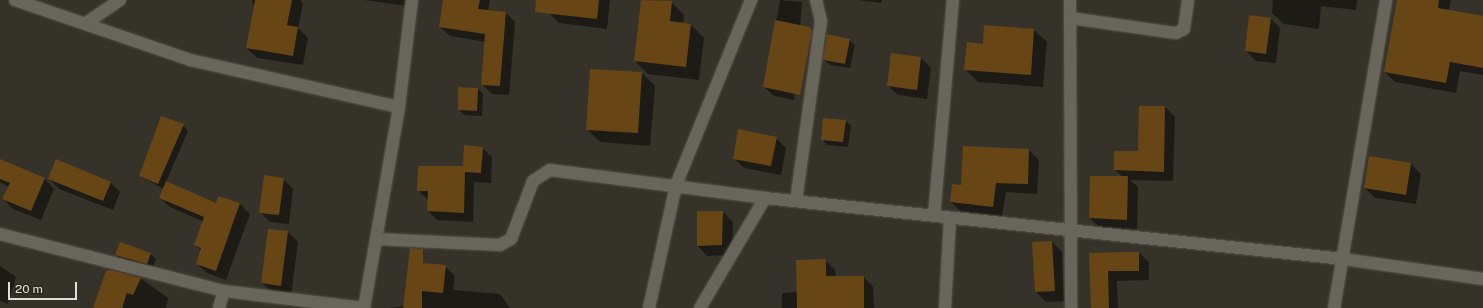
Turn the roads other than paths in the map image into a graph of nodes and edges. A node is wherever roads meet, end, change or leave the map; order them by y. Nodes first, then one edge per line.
1 (15, 0) edge
2 (120, 0) edge
3 (412, 0) edge
4 (751, 0) edge
5 (816, 0) edge
6 (953, 0) edge
7 (1070, 0) edge
8 (1188, 0) edge
9 (1386, 0) edge
10 (1070, 18) junction
11 (86, 23) junction
12 (399, 107) junction
13 (676, 185) junction
14 (765, 198) junction
15 (796, 201) junction
16 (934, 216) junction
17 (950, 218) junction
18 (1070, 231) junction
19 (0, 234) edge
20 (376, 239) junction
21 (1343, 259) junction
22 (1483, 279) edge
23 (224, 291) junction
24 (219, 308) edge
25 (364, 308) edge
26 (649, 308) edge
27 (700, 308) edge
28 (945, 308) edge
29 (1070, 308) edge
30 (1334, 308) edge

1 - 11 street
2 - 11 street
3 - 12 street
4 - 13 street
5 - 15 street
6 - 16 street
7 - 10 street
8 - 10 street
9 - 21 street
10 - 18 street
11 - 12 street
12 - 20 street
13 - 14 street
13 - 20 street
13 - 26 street
14 - 15 street
14 - 27 street
15 - 16 street
16 - 17 street
17 - 18 street
17 - 28 street
18 - 21 street
18 - 29 street
19 - 23 street
20 - 25 street
21 - 22 street
21 - 30 street
23 - 24 street
23 - 25 street

